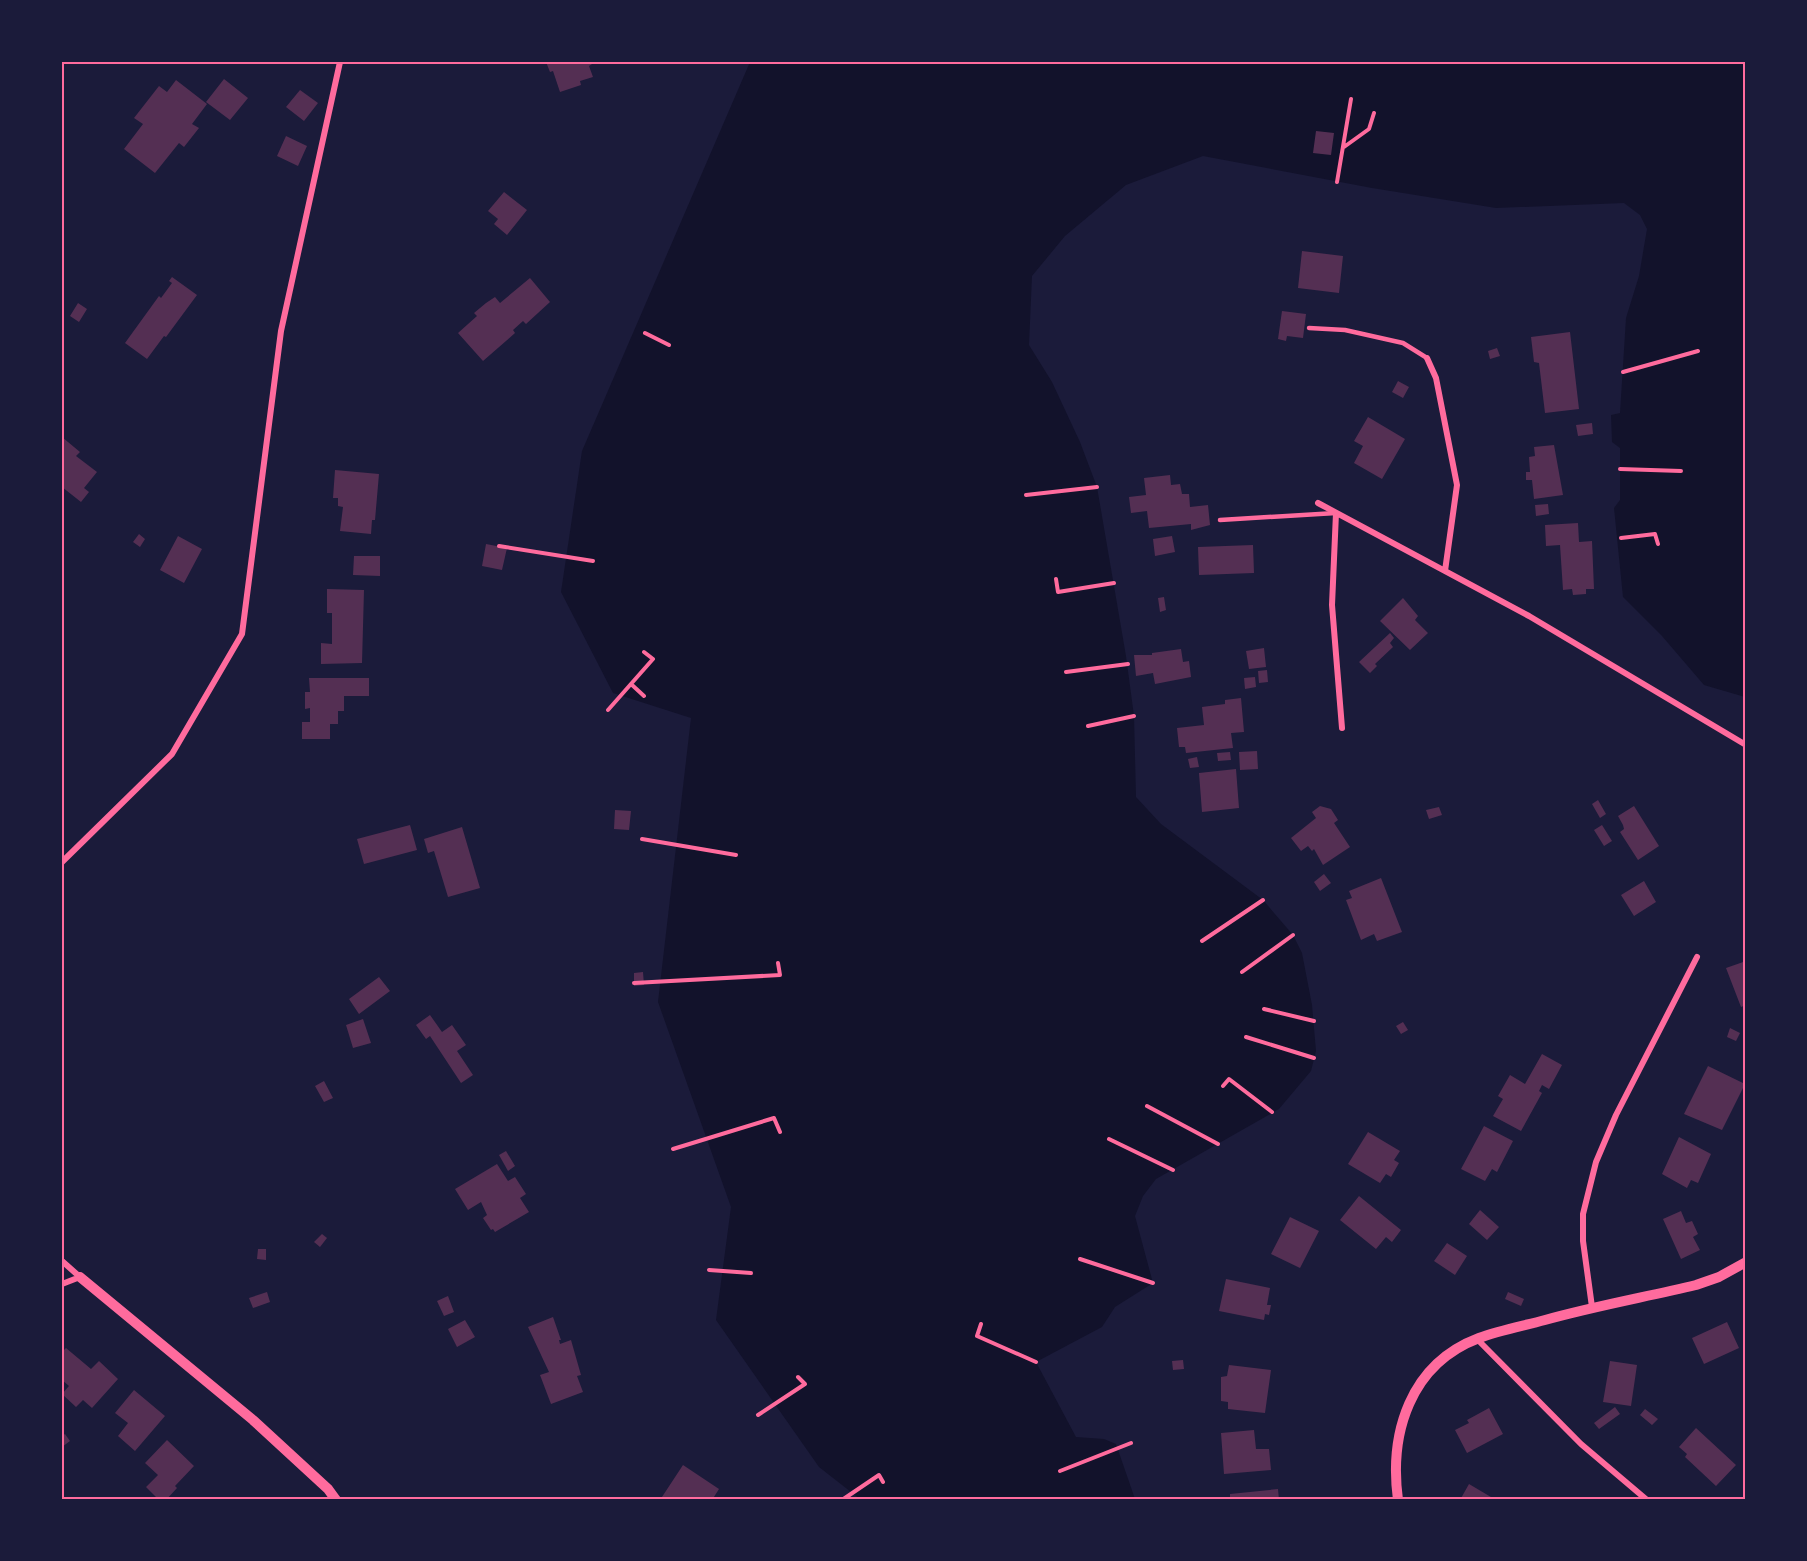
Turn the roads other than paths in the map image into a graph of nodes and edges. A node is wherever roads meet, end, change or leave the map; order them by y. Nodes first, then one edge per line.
1 (340, 62) edge
2 (1309, 328) dead end
3 (1427, 358) joint
4 (1318, 503) dead end
5 (1336, 513) junction
6 (1220, 520) dead end
7 (1445, 571) junction
8 (1342, 728) dead end
9 (1746, 745) edge
10 (62, 862) edge
11 (1697, 957) dead end
12 (62, 1261) edge
13 (1746, 1262) edge
14 (80, 1277) junction
15 (62, 1284) edge
16 (1592, 1307) junction
17 (1477, 1339) junction
18 (336, 1500) edge
19 (1398, 1500) edge
20 (1647, 1500) edge

1 - 10 street
2 - 3 lane
3 - 7 street
4 - 5 street
5 - 6 lane
5 - 7 street
5 - 8 street
7 - 9 street
11 - 16 street
12 - 14 street
13 - 16 street
14 - 15 street
14 - 18 street
16 - 17 street
17 - 19 street
17 - 20 street

